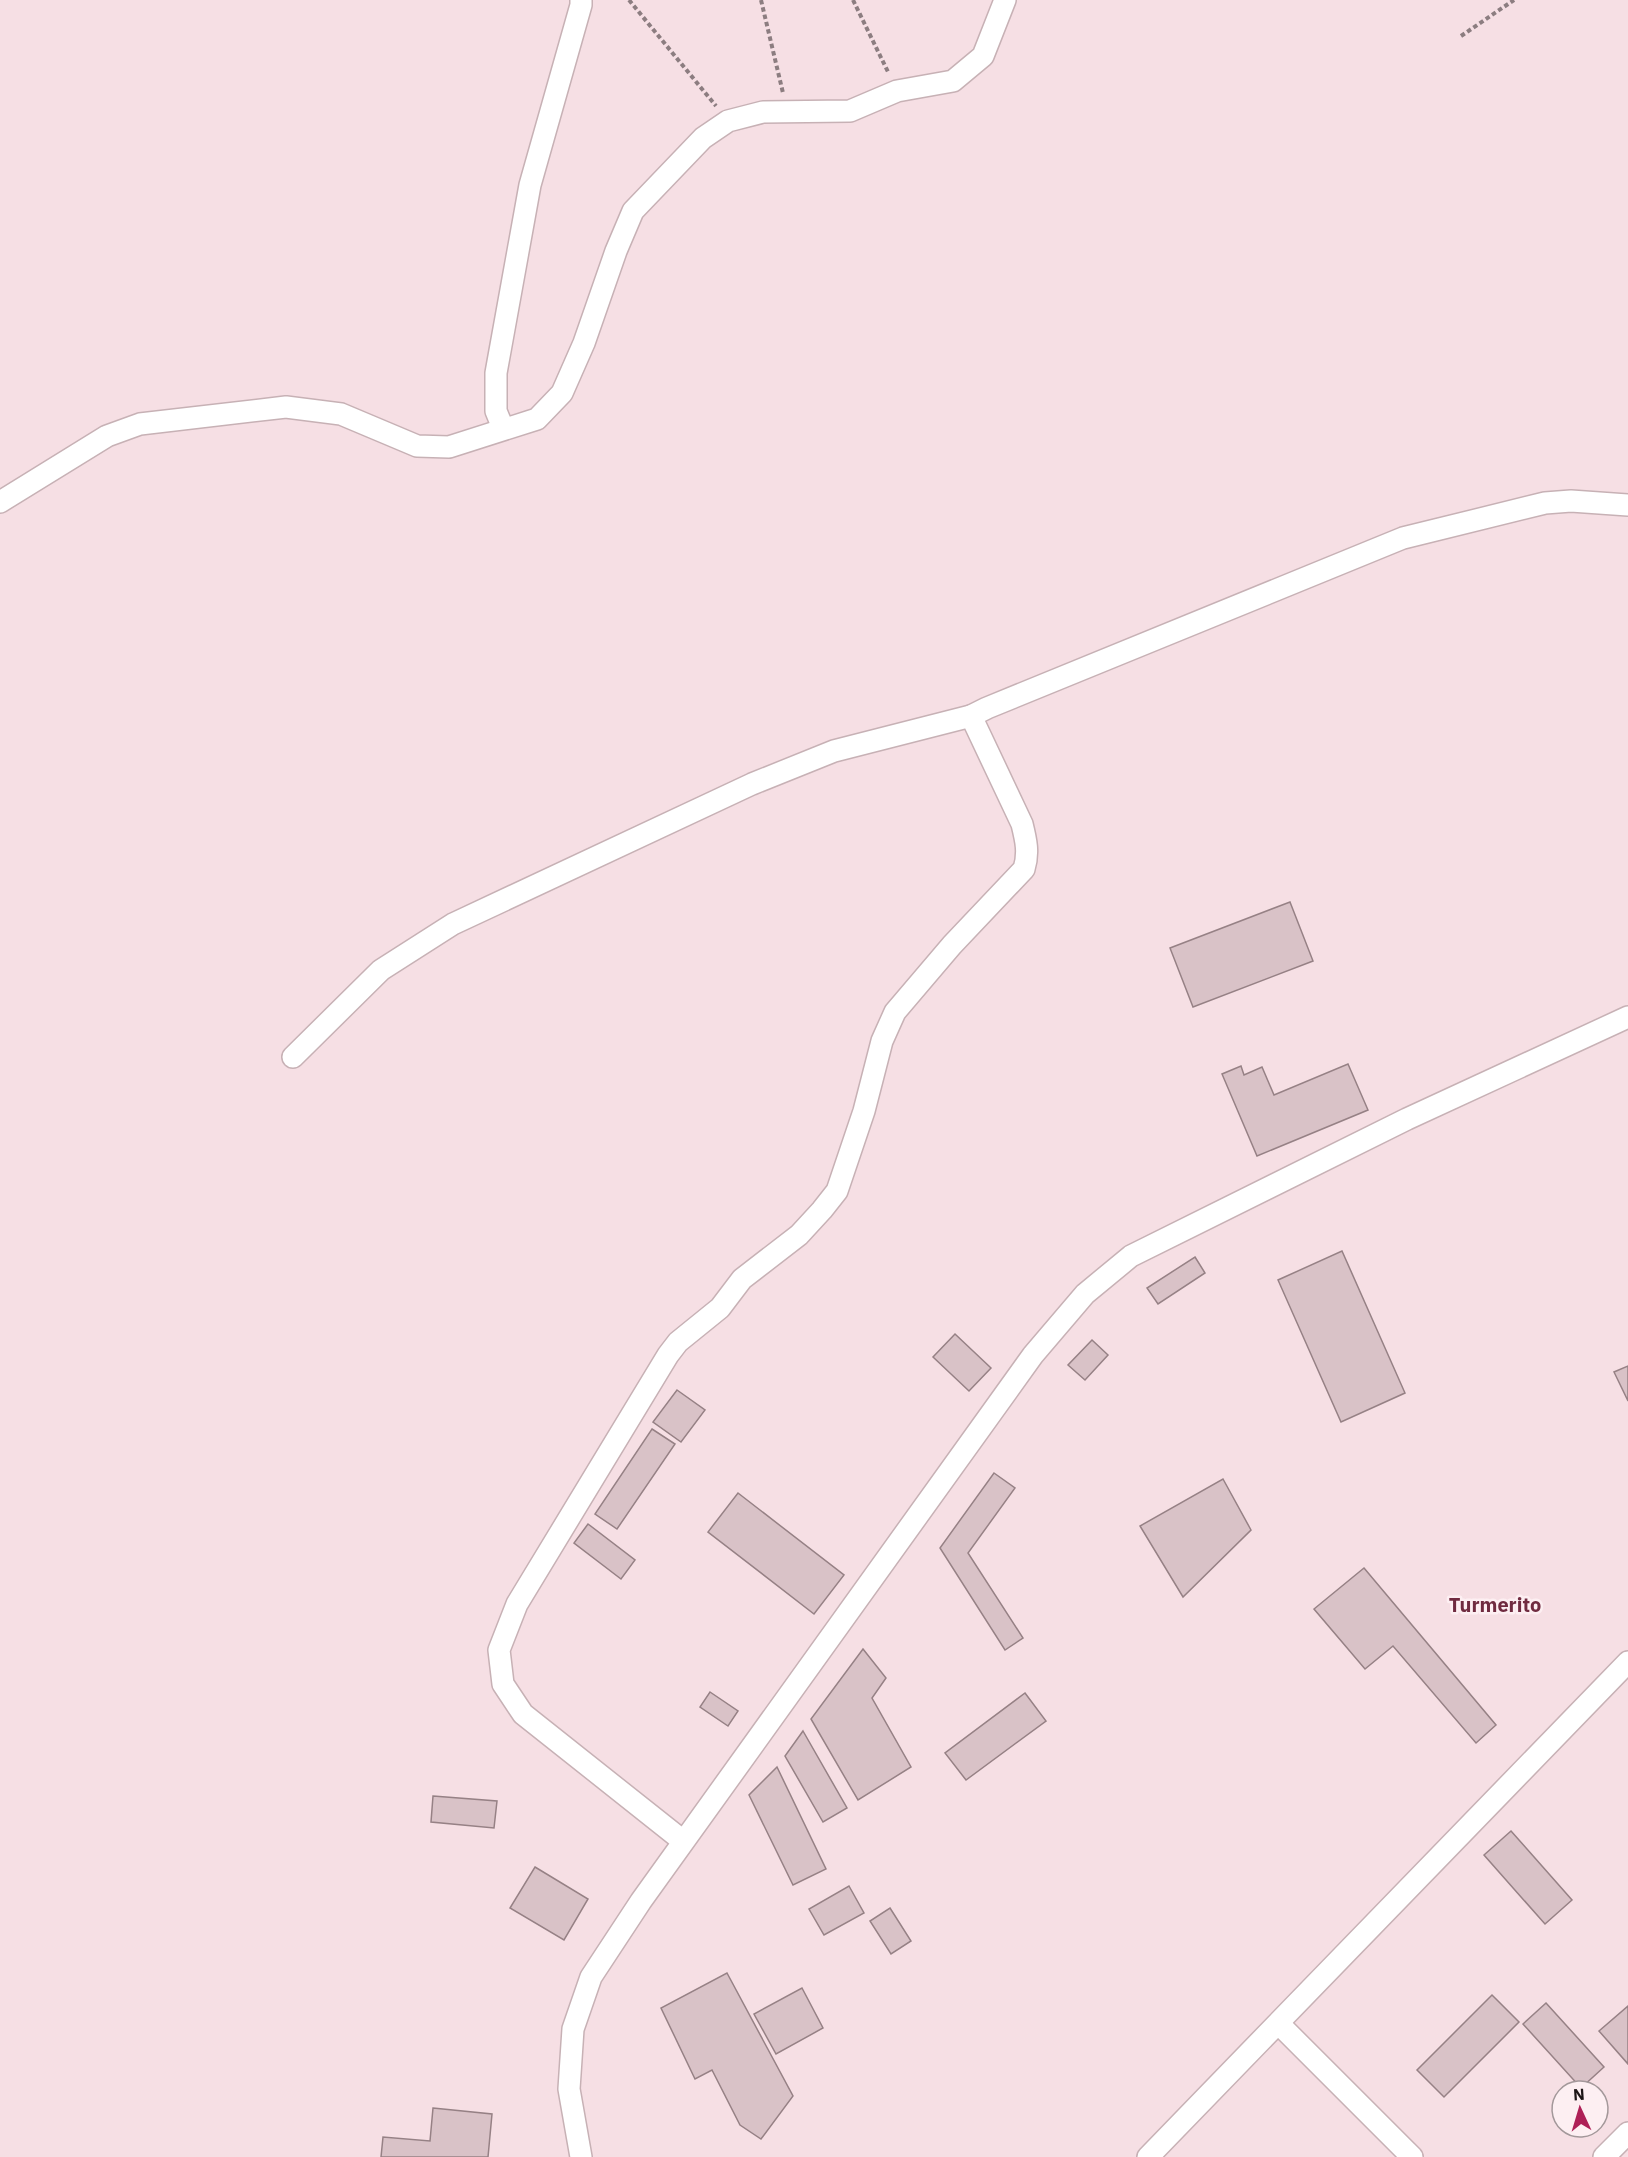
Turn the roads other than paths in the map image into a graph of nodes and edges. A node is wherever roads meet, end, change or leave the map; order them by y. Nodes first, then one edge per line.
1 (581, 0) edge
2 (1005, 0) edge
3 (503, 428) junction
4 (0, 502) edge
5 (1628, 505) edge
6 (971, 716) junction
7 (1628, 1017) edge
8 (293, 1057) dead end
9 (1628, 1662) edge
10 (683, 1842) junction
11 (1279, 2024) junction
12 (1628, 2133) edge
13 (581, 2157) edge
14 (1148, 2157) edge
15 (1412, 2157) edge
16 (1604, 2157) edge

1 - 3 street
2 - 3 street
3 - 4 street
5 - 6 street
6 - 8 street
6 - 10 street
7 - 10 street
9 - 11 street
10 - 13 street
11 - 14 street
11 - 15 street
12 - 16 street

